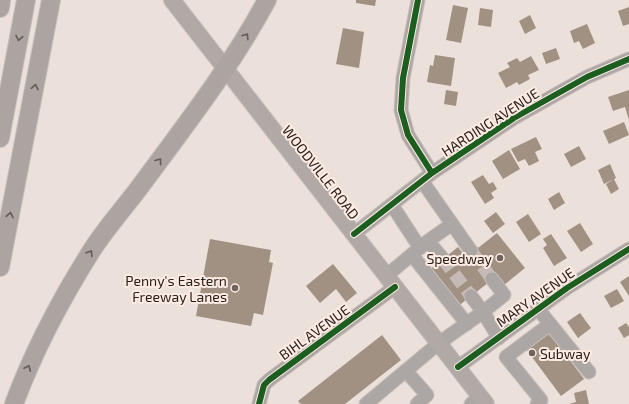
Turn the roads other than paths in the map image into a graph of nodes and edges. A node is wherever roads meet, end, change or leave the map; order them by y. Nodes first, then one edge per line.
1 (1, 0) edge
2 (26, 0) edge
3 (51, 0) edge
4 (172, 0) edge
5 (267, 0) edge
6 (418, 0) edge
7 (0, 8) edge
8 (629, 59) edge
9 (225, 68) junction
10 (0, 138) edge
11 (427, 177) junction
12 (392, 205) junction
13 (452, 224) junction
14 (354, 234) junction
15 (420, 248) junction
16 (629, 249) edge
17 (471, 251) tunnel mouth
18 (443, 259) tunnel mouth
19 (0, 267) edge
20 (492, 279) tunnel mouth
21 (391, 282) junction
22 (471, 296) tunnel mouth
23 (538, 309) junction
24 (483, 312) junction
25 (468, 324) junction
26 (550, 324) junction
27 (499, 338) junction
28 (439, 343) junction
29 (458, 368) junction
30 (406, 371) junction
31 (589, 372) dead end
32 (479, 401) edge
33 (14, 404) edge
34 (259, 404) edge
35 (366, 404) edge
36 (418, 404) edge
37 (537, 404) edge

1 - 7 highway
2 -> 10 highway
19 -> 3 highway
4 - 9 main road, WOODVILLE ROAD
9 -> 5 highway
6 - 11 street
8 - 11 street, HARDING AVENUE
9 - 14 main road, WOODVILLE ROAD
33 -> 9 highway
11 - 12 street, HARDING AVENUE
11 - 13 street
12 - 14 street, HARDING AVENUE
12 - 15 street
13 - 15 street, BIHL AVENUE
13 - 17 street
14 - 21 main road, WOODVILLE ROAD
15 - 18 street
15 - 21 street, BIHL AVENUE
15 - 25 street
16 - 23 street, MARY AVENUE
20 - 24 street
21 - 28 main road, WOODVILLE ROAD
21 - 34 street, BIHL AVENUE
22 - 24 street
23 - 26 street
23 - 27 street, MARY AVENUE
24 - 25 street
24 - 27 street
25 - 28 street
26 - 31 street
26 - 37 street
27 - 29 street, MARY AVENUE
28 - 29 main road, WOODVILLE ROAD
28 - 30 street
29 - 32 main road, WOODVILLE ROAD
30 - 35 street
30 - 36 street

